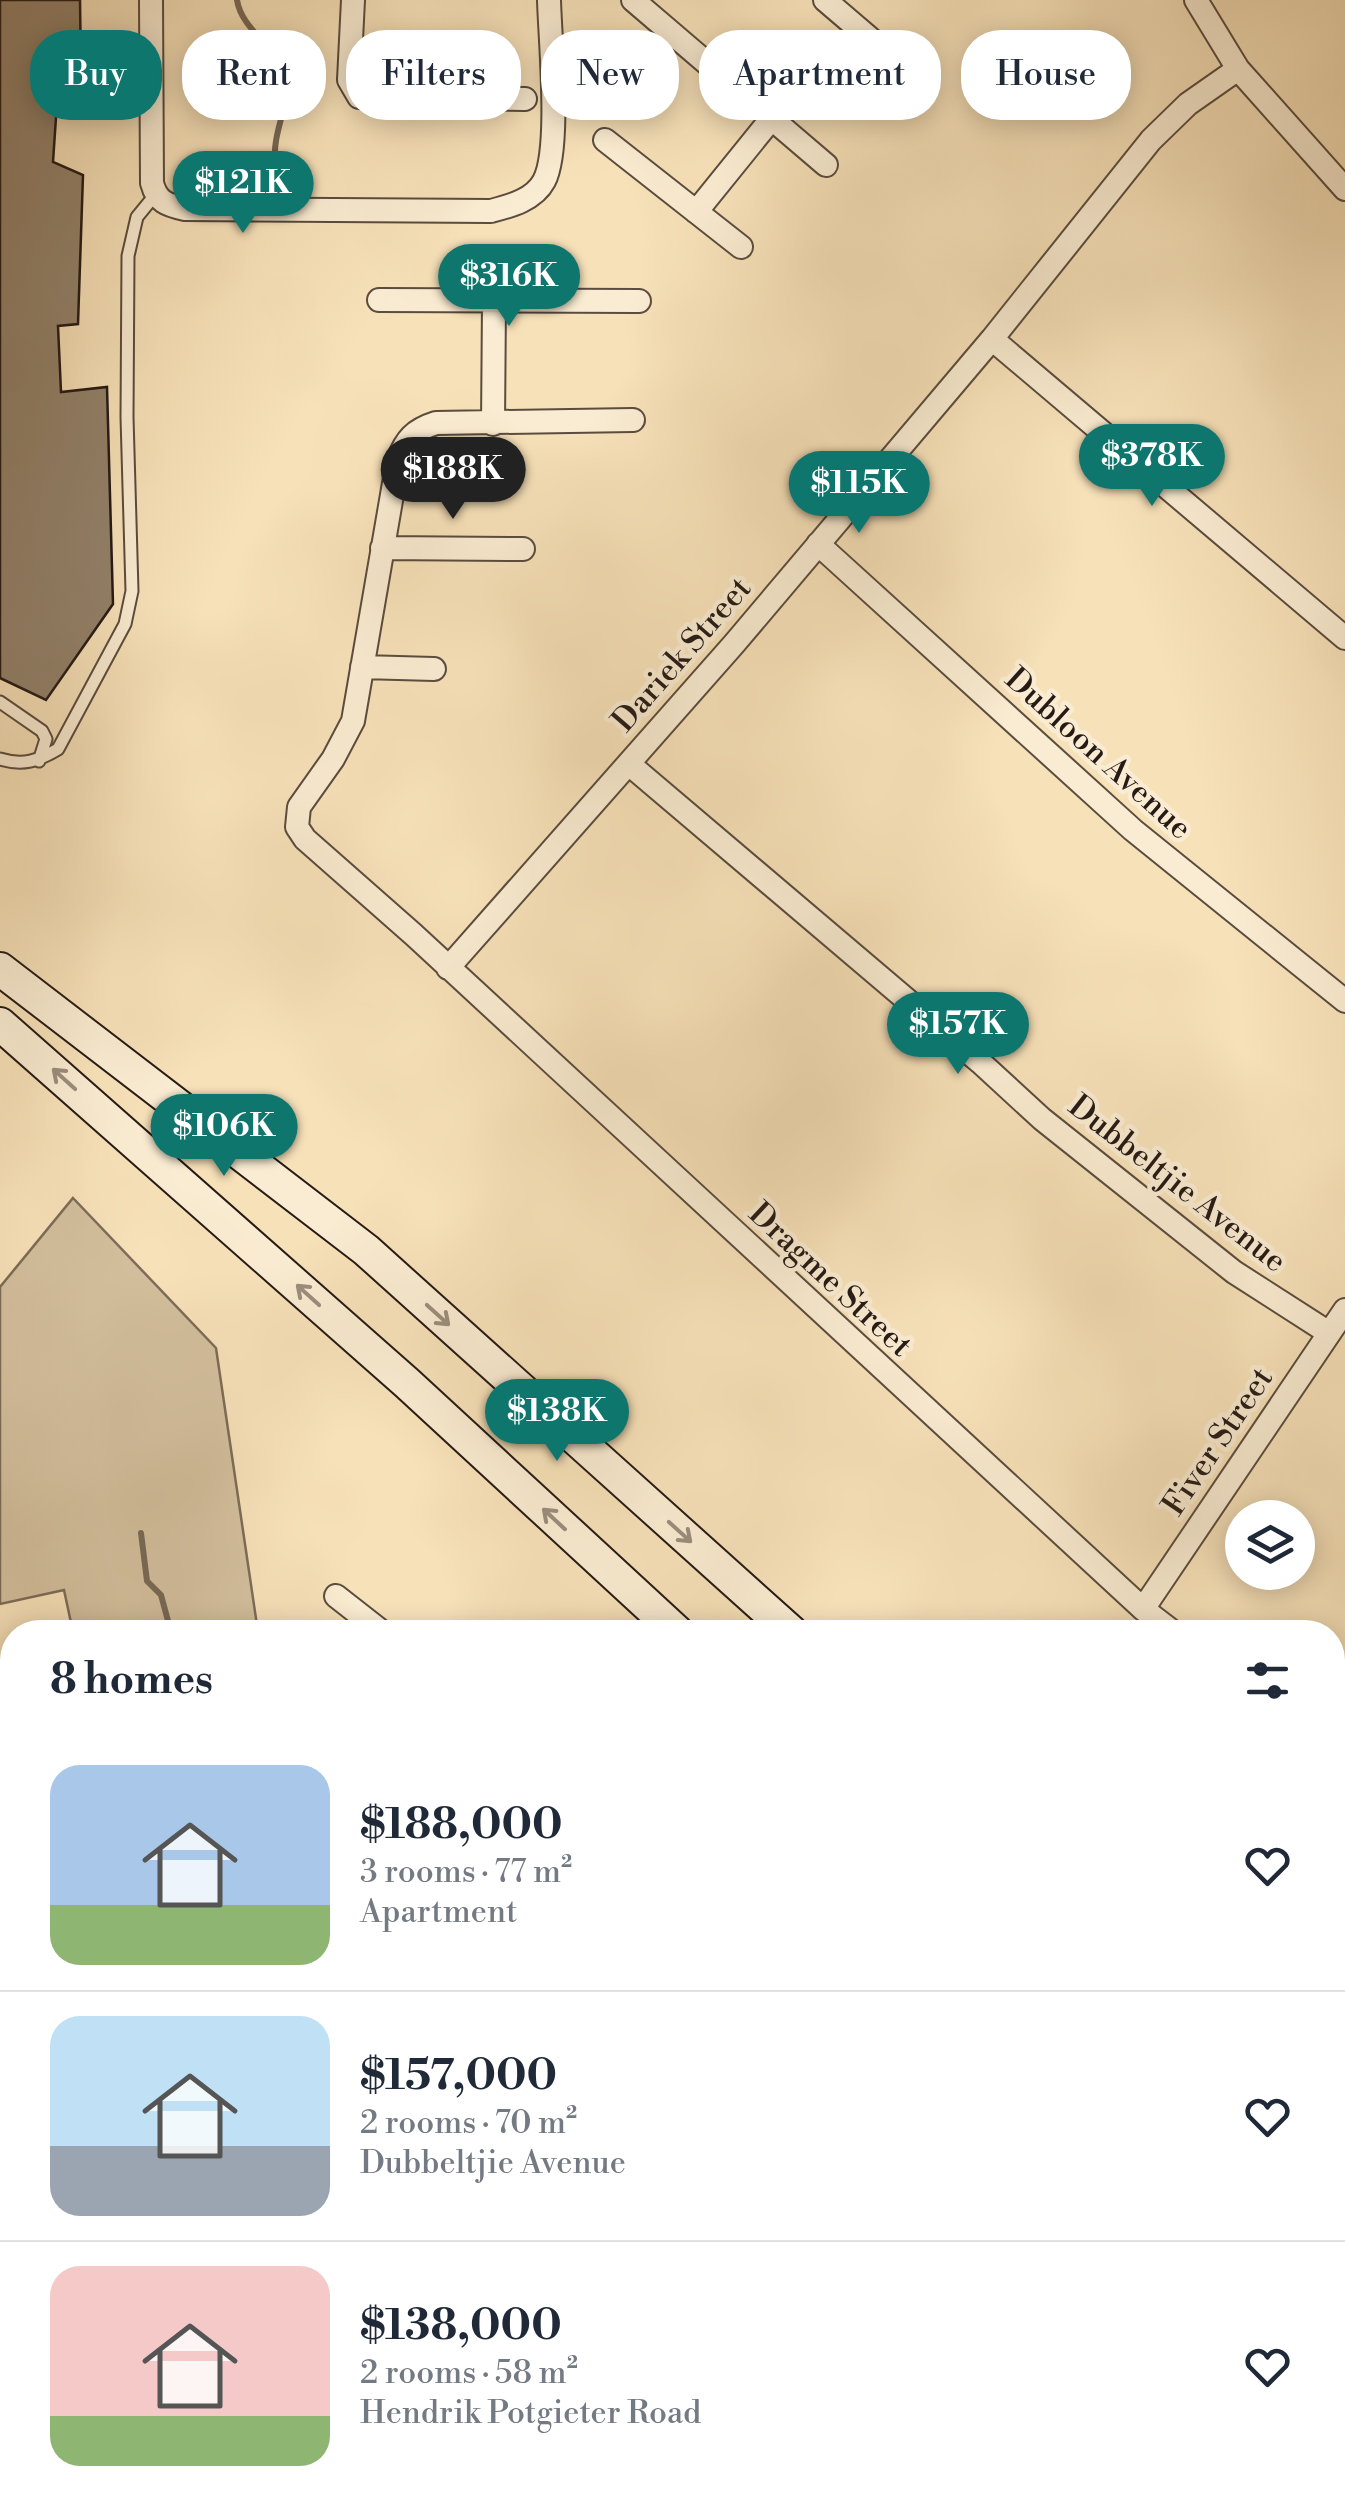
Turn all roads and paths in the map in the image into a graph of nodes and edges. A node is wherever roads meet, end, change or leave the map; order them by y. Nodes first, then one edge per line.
1 (151, 0) edge
2 (353, 0) edge
3 (549, 0) edge
4 (634, 0) edge
5 (1196, 0) edge
6 (840, 5) edge
7 (866, 30) edge
8 (699, 56) edge
9 (1238, 69) junction
10 (525, 100) dead end
11 (770, 120) edge
12 (774, 120) edge
13 (605, 140) dead end
14 (826, 165) dead end
15 (1345, 188) edge
16 (155, 195) junction
17 (696, 212) junction
18 (741, 247) dead end
19 (379, 300) dead end
20 (639, 301) dead end
21 (494, 303) junction
22 (992, 339) junction
23 (634, 420) dead end
24 (493, 424) junction
25 (818, 544) junction
26 (382, 548) junction
27 (523, 549) dead end
28 (1345, 638) edge
29 (362, 668) junction
30 (434, 669) dead end
31 (0, 702) edge
32 (0, 758) edge
33 (39, 761) junction
34 (630, 764) junction
35 (448, 968) junction
36 (0, 969) edge
37 (1345, 1001) edge
38 (0, 1024) edge
39 (1345, 1310) edge
40 (1329, 1333) junction
41 (336, 1596) dead end
42 (1144, 1610) junction
43 (367, 1620) edge
44 (664, 1620) edge
45 (778, 1620) edge
46 (1158, 1620) edge

1 - 16 street
2 - 10 street
3 - 16 street
4 - 8 street
5 - 9 street
6 - 7 street
9 - 15 street
9 - 22 street, Dariek Street
11 - 17 street
12 - 14 street
13 - 17 street
16 - 33 lane
17 - 18 street
19 - 21 street
20 - 21 street
21 - 24 street
22 - 25 street, Dariek Street
22 - 28 street
23 - 24 street, Dragme Street
24 - 26 street, Dragme Street
25 - 34 street, Dariek Street
25 - 37 street, Dubloon Avenue
26 - 27 street
26 - 29 street, Dragme Street
29 - 30 street
29 - 35 street, Dragme Street
31 - 33 lane
32 - 33 lane
34 - 35 street, Dariek Street
34 - 40 street, Dubbeltjie Avenue
35 - 42 street, Dragme Street
36 -> 45 main road
44 -> 38 main road
39 - 40 street, Fiver Street
40 - 42 street, Fiver Street
41 - 43 street
42 - 46 street, Dragme Street

